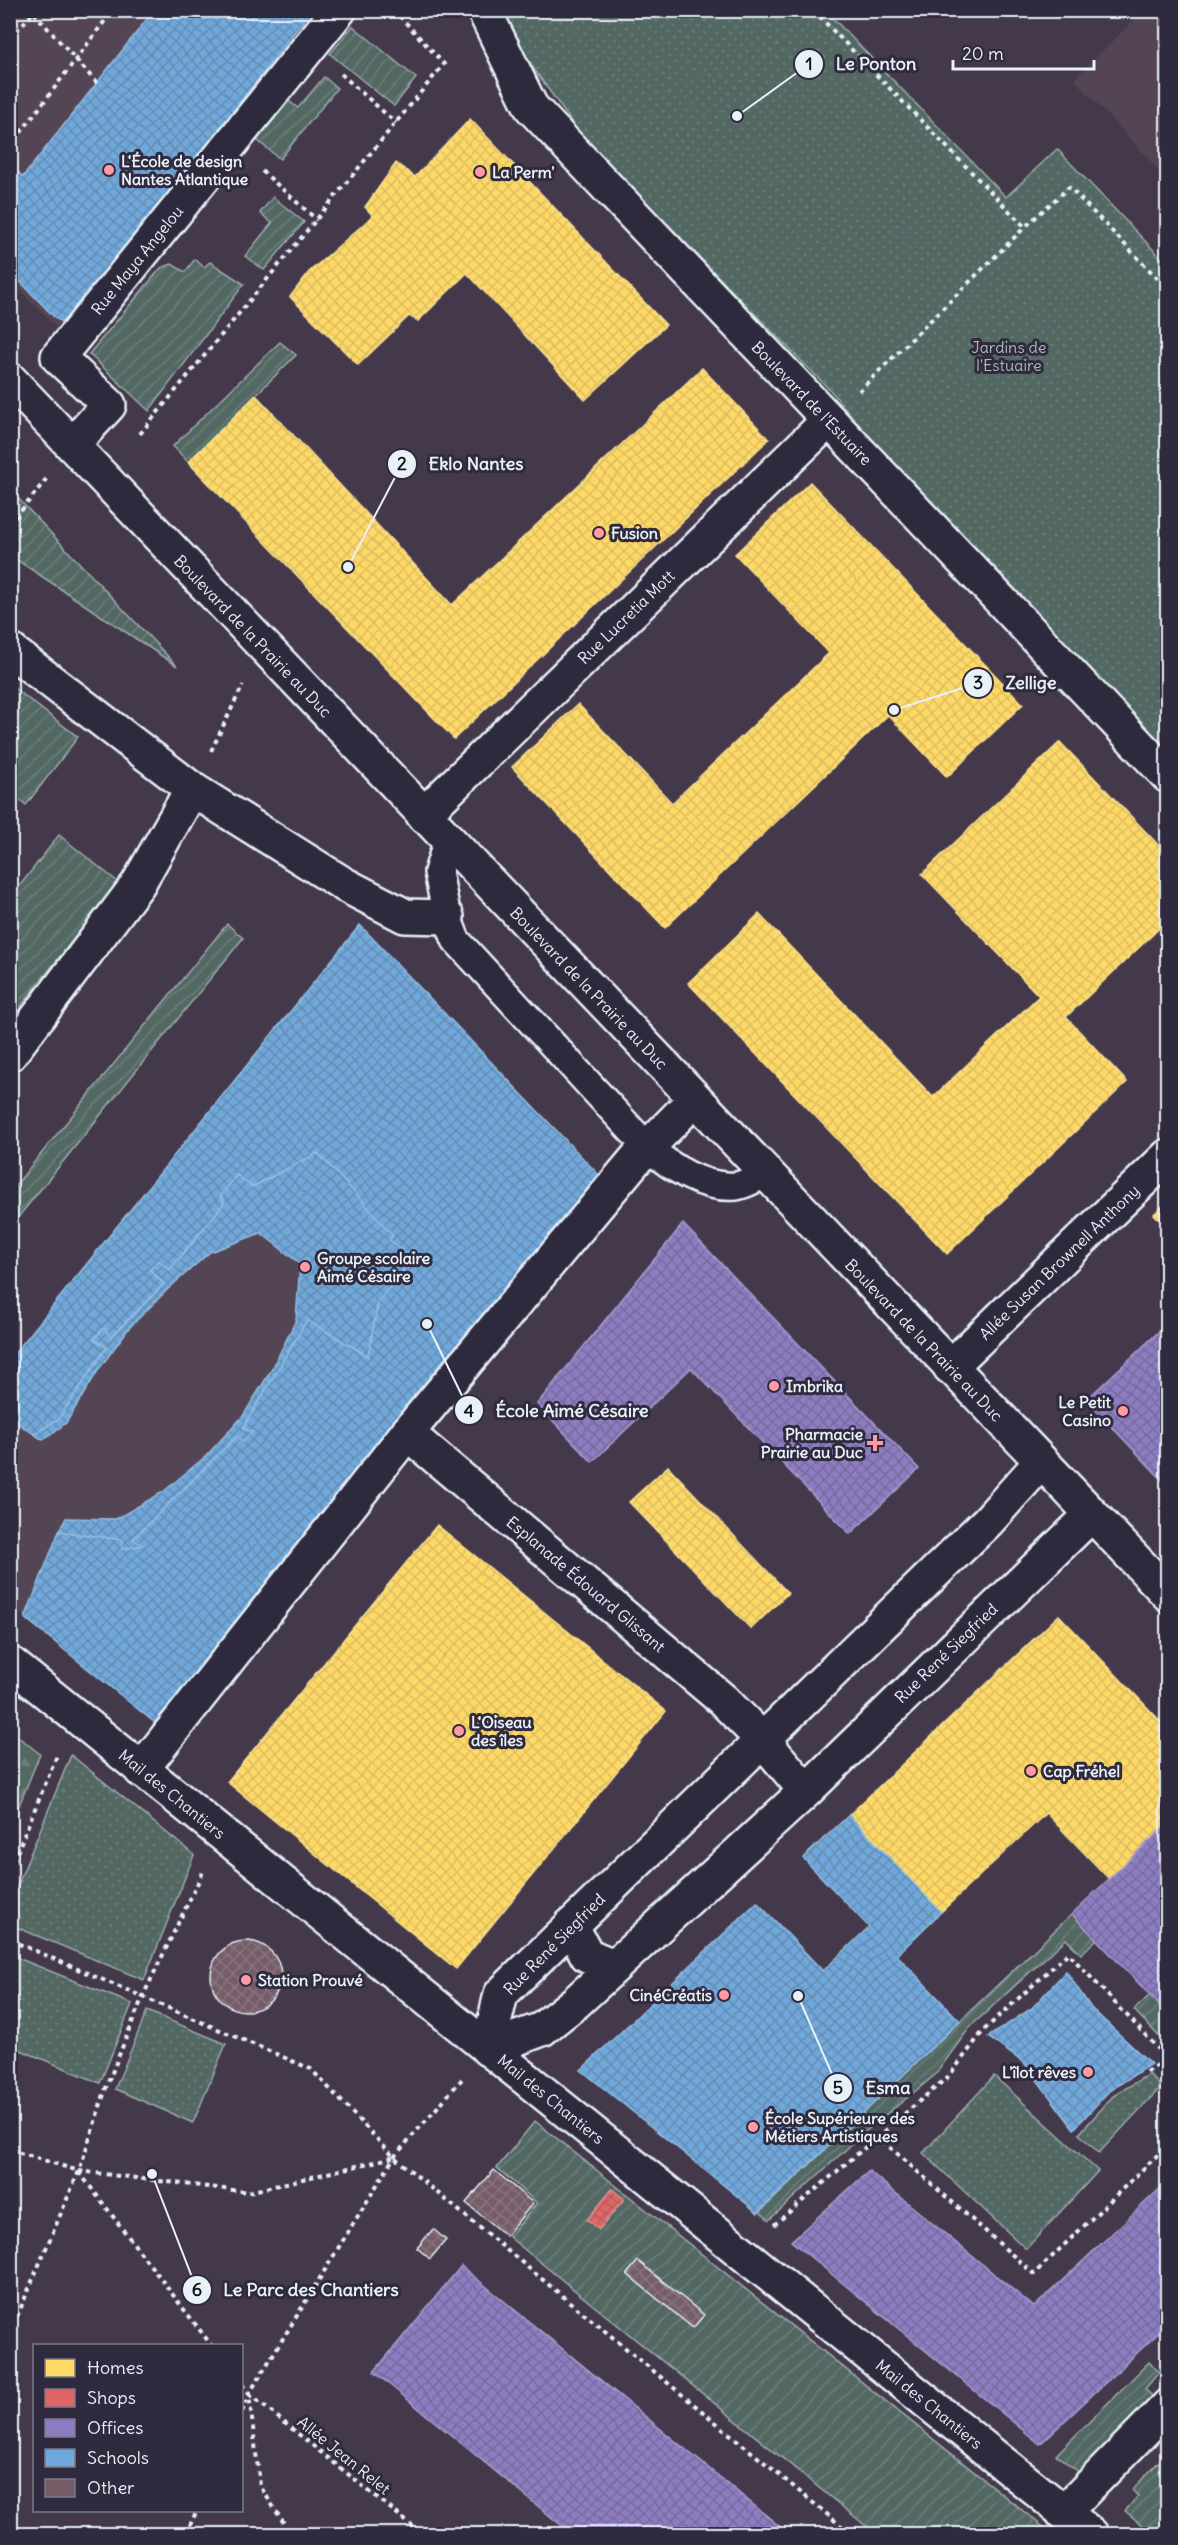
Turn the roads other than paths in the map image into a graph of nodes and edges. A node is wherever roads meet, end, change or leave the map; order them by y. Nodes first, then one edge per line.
1 (339, 10) edge
2 (484, 10) edge
3 (10, 381) edge
4 (829, 420) junction
5 (72, 445) junction
6 (10, 650) edge
7 (1167, 776) edge
8 (192, 789) junction
9 (423, 815) junction
10 (448, 840) junction
11 (447, 917) junction
12 (10, 1054) edge
13 (695, 1099) junction
14 (647, 1147) junction
15 (1167, 1156) edge
16 (766, 1174) junction
17 (950, 1367) junction
18 (407, 1433) junction
19 (1041, 1462) junction
20 (1090, 1515) junction
21 (1167, 1594) edge
22 (10, 1663) edge
23 (762, 1739) junction
24 (141, 1770) junction
25 (806, 1791) junction
26 (571, 1925) junction
27 (613, 1966) junction
28 (501, 1994) junction
29 (542, 2029) junction
30 (488, 2049) junction
31 (1167, 2406) edge
32 (1063, 2513) junction
33 (1091, 2535) edge

1 - 5 street, Rue Maya Angelou
2 - 4 street, Boulevard de l'Estuaire
3 - 5 street, Boulevard de la Prairie au Duc
4 - 7 street, Boulevard de l'Estuaire
4 - 9 street, Rue Lucretia Mott
5 - 9 street, Boulevard de la Prairie au Duc
6 - 8 street
8 - 11 street
8 - 12 street
9 - 10 street, Boulevard de la Prairie au Duc
10 - 11 lane
10 - 13 street, Boulevard de la Prairie au Duc
11 - 14 lane
13 - 14 street
13 - 16 street, Boulevard de la Prairie au Duc
14 - 16 lane
14 - 18 street
15 - 17 street, Allée Susan Brownell Anthony
16 - 17 street, Boulevard de la Prairie au Duc
17 - 19 street, Boulevard de la Prairie au Duc
18 - 23 street, Esplanade Édouard Glissant
18 - 24 street
19 - 20 street, Boulevard de la Prairie au Duc
19 - 23 street, Rue René Siegfried
20 - 21 street, Boulevard de la Prairie au Duc
20 - 25 street, Rue René Siegfried
22 - 24 street, Mail des Chantiers
23 - 25 street, Esplanade Édouard Glissant
23 - 26 street, Rue René Siegfried
24 - 30 street, Mail des Chantiers
25 - 27 street, Rue René Siegfried
26 - 27 street
26 - 28 street, Rue René Siegfried
27 - 29 street, Rue René Siegfried
28 - 29 street
28 - 30 street, Rue René Siegfried
29 - 30 street, Rue René Siegfried
30 - 32 street, Mail des Chantiers
31 - 32 street
32 - 33 street, Mail des Chantiers

